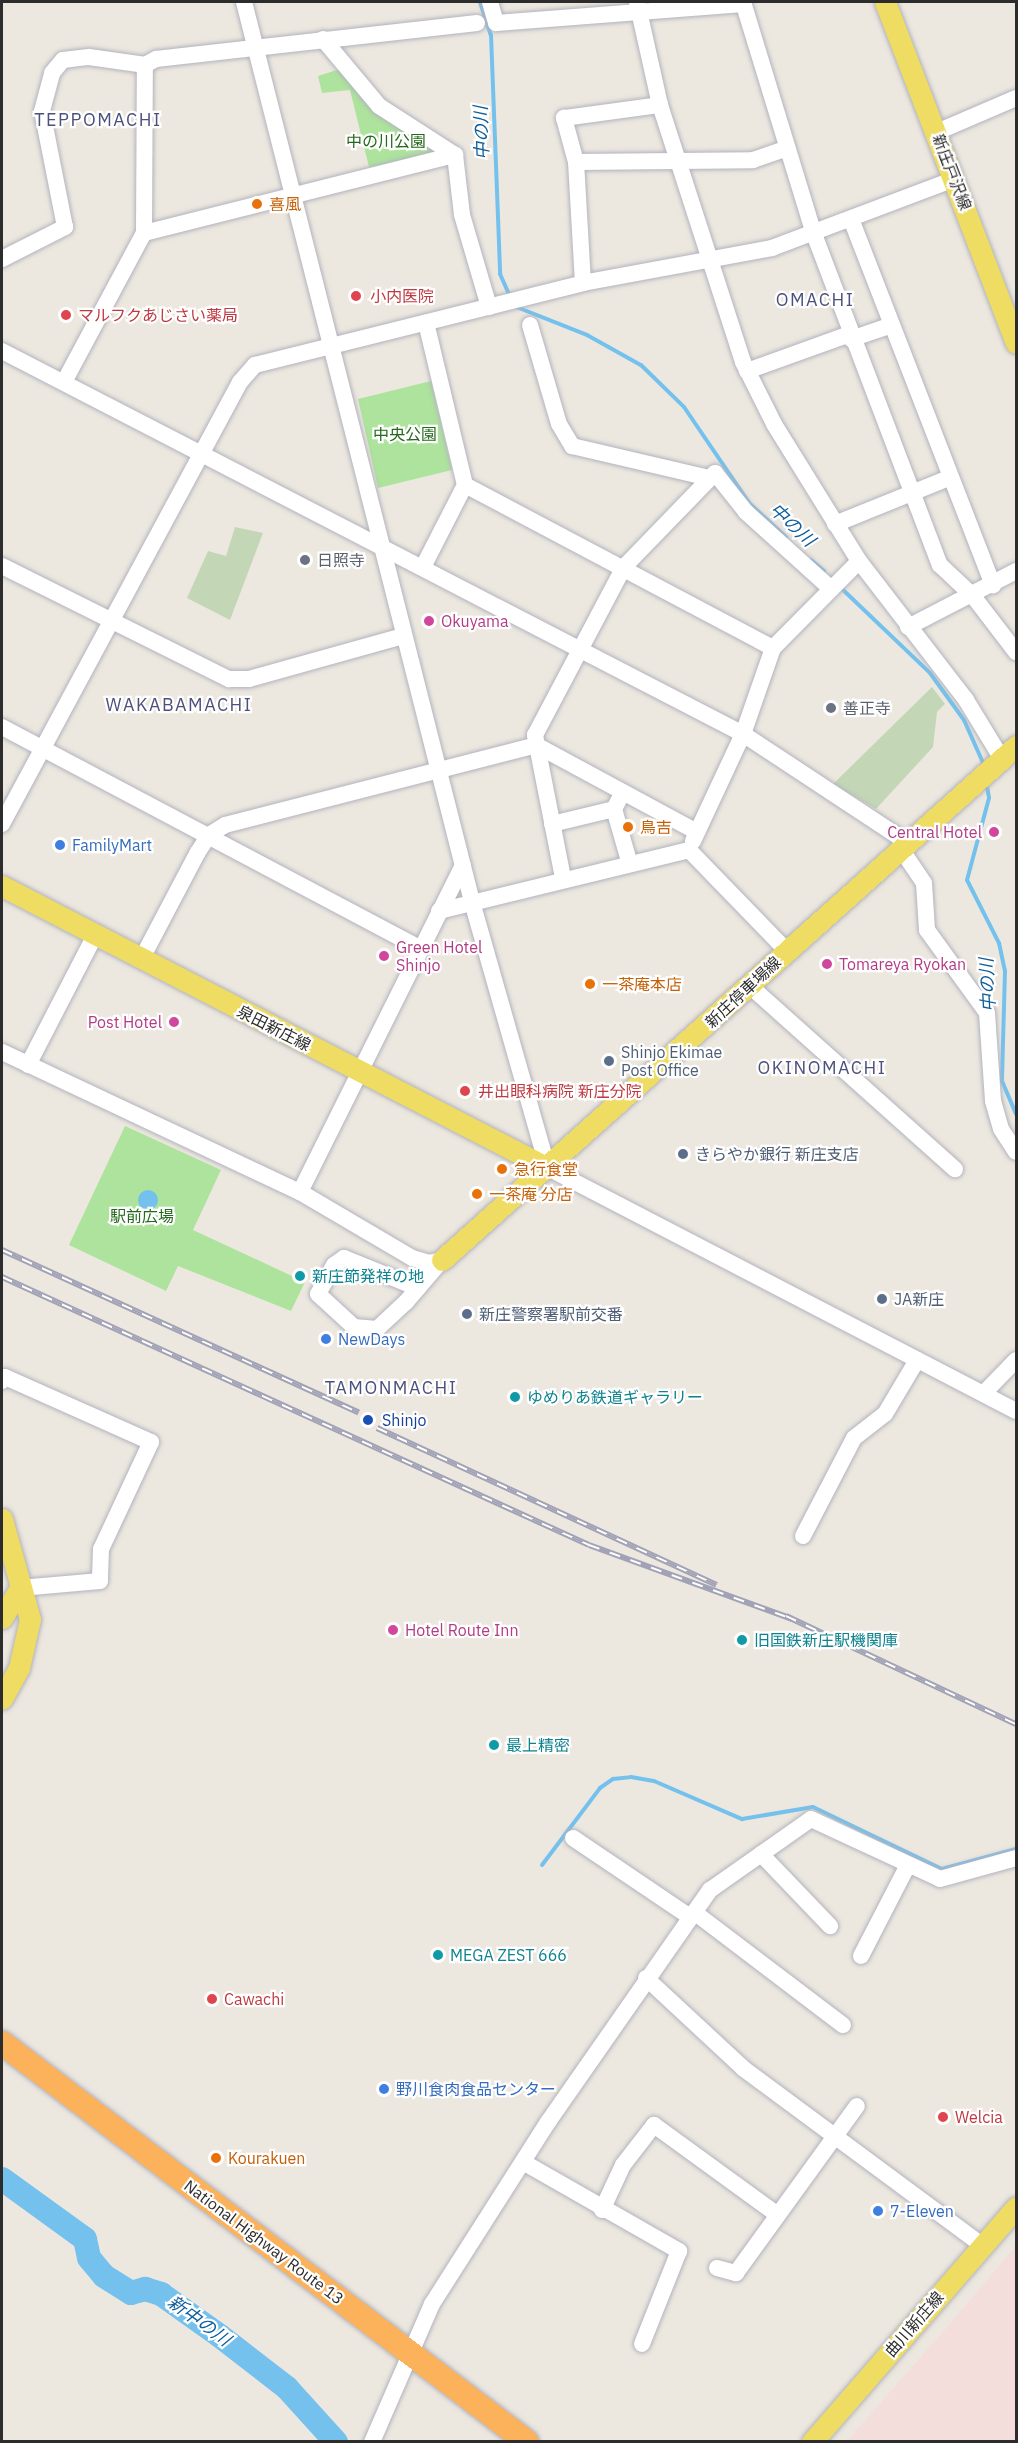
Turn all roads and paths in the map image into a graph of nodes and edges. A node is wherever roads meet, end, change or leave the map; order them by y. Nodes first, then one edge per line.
1 (244, 2) edge
2 (489, 2) edge
3 (885, 2) edge
4 (743, 3) edge
5 (638, 6) edge
6 (477, 24) dead end
7 (323, 39) junction
8 (256, 51) junction
9 (145, 65) junction
10 (1017, 98) edge
11 (660, 105) junction
12 (937, 132) junction
13 (787, 148) junction
14 (455, 154) junction
15 (677, 159) junction
16 (576, 162) junction
17 (955, 179) junction
18 (292, 196) junction
19 (851, 219) junction
20 (144, 233) junction
21 (814, 234) junction
22 (2, 259) edge
23 (706, 260) junction
24 (583, 283) junction
25 (496, 305) junction
26 (426, 323) junction
27 (530, 325) dead end
28 (892, 325) junction
29 (851, 336) junction
30 (1016, 338) edge
31 (332, 345) junction
32 (2, 351) edge
33 (747, 371) junction
34 (64, 382) junction
35 (202, 457) junction
36 (710, 478) junction
37 (949, 478) junction
38 (465, 485) junction
39 (913, 493) junction
40 (836, 524) junction
41 (380, 546) junction
42 (859, 561) junction
43 (2, 566) edge
44 (423, 567) junction
45 (624, 567) junction
46 (1017, 572) edge
47 (834, 584) junction
48 (993, 585) junction
49 (973, 596) junction
50 (114, 623) junction
51 (908, 627) junction
52 (403, 636) junction
53 (580, 648) junction
54 (773, 648) junction
55 (1017, 652) edge
56 (2, 727) edge
57 (743, 734) junction
58 (536, 746) junction
59 (43, 749) junction
60 (997, 763) edge
61 (438, 768) junction
62 (623, 792) junction
63 (614, 809) junction
64 (2, 824) edge
65 (552, 824) junction
66 (697, 832) junction
67 (209, 835) junction
68 (904, 846) junction
69 (688, 850) junction
70 (628, 861) junction
71 (463, 865) junction
72 (564, 878) junction
73 (2, 886) edge
74 (472, 902) junction
75 (439, 911) junction
76 (95, 935) junction
77 (420, 948) junction
78 (787, 951) junction
79 (141, 960) junction
80 (750, 986) junction
81 (2, 1052) edge
82 (28, 1065) junction
83 (360, 1072) junction
84 (1017, 1152) edge
85 (548, 1168) junction
86 (955, 1169) dead end
87 (300, 1192) junction
88 (442, 1260) junction
89 (418, 1288) junction
90 (917, 1360) junction
91 (1017, 1360) edge
92 (2, 1381) edge
93 (984, 1393) junction
94 (1017, 1411) edge
95 (2, 1519) edge
96 (803, 1536) dead end
97 (20, 1588) junction
98 (2, 1618) edge
99 (2, 1699) edge
100 (573, 1838) dead end
101 (761, 1854) junction
102 (1017, 1858) edge
103 (908, 1867) junction
104 (692, 1914) junction
105 (830, 1926) dead end
106 (861, 1956) dead end
107 (646, 1978) junction
108 (843, 2025) dead end
109 (2, 2043) edge
110 (857, 2106) dead end
111 (835, 2136) junction
112 (523, 2162) junction
113 (1017, 2206) edge
114 (602, 2210) junction
115 (778, 2215) junction
116 (982, 2245) junction
117 (717, 2268) dead end
118 (642, 2344) dead end
119 (408, 2351) junction
120 (373, 2440) edge
121 (527, 2442) edge
122 (812, 2442) edge

1 - 8 street
2 - 5 street
3 - 12 main road, 新庄戸沢線
4 - 5 street
4 - 13 street
5 - 11 street
6 - 7 street
7 - 8 street
7 - 14 street
8 - 9 street
8 - 18 street
9 - 20 street
9 - 22 street
10 - 12 street
11 - 15 street
11 - 16 street
12 - 17 main road, 新庄戸沢線
13 - 15 street
13 - 21 street
14 - 18 street
14 - 25 street
15 - 16 street
15 - 23 street
16 - 24 street
17 - 19 street
17 - 30 main road, 新庄戸沢線
18 - 20 street
18 - 31 street
19 - 21 street
19 - 28 street
20 - 34 street
21 - 23 street
21 - 29 street
23 - 24 street
23 - 33 street
24 - 25 street
25 - 26 street
26 - 31 street
26 - 38 street
27 - 36 street
28 - 29 street
28 - 37 street
29 - 33 street
29 - 39 street
31 - 35 street
31 - 41 street
32 - 34 street
33 - 40 street
34 - 35 street
35 - 41 street
35 - 50 street
36 - 45 street
36 - 47 street
37 - 39 street
37 - 48 street
38 - 44 street
38 - 45 street
39 - 40 street
39 - 49 street
40 - 42 street
41 - 44 street
41 - 52 street
42 - 47 street
42 - 51 street
43 - 50 street
44 - 53 street
45 - 53 street
45 - 54 street
46 - 48 street
47 - 54 street
48 - 49 street
49 - 51 street
49 - 55 street
50 - 52 street
50 - 59 street
51 - 60 street
52 - 61 street
53 - 57 street
53 - 58 street
54 - 57 street
56 - 59 street
57 - 66 street
57 - 68 street
58 - 61 street
58 - 62 street
58 - 65 street
59 - 64 street
59 - 67 street
60 - 68 main road, 新庄停車場線
61 - 67 street
61 - 71 street
62 - 63 street
62 - 66 street
63 - 65 street
63 - 70 street
65 - 72 street
66 - 69 street
67 - 77 street
67 - 79 street
68 - 78 main road, 新庄停車場線
68 - 84 street
69 - 70 street
69 - 78 street
70 - 72 street
71 - 74 street
71 - 75 street
72 - 74 street
73 - 76 main road, 泉田新庄線
74 - 75 street
74 - 85 street
75 - 77 street
76 - 79 main road, 泉田新庄線
76 - 82 street
77 - 83 street
78 - 80 main road, 新庄停車場線
79 - 83 main road, 泉田新庄線
80 - 85 main road, 新庄停車場線
80 - 86 street
81 - 82 street
82 - 87 street
83 - 85 main road, 泉田新庄線
83 - 87 street
85 - 88 main road, 新庄停車場線
85 - 90 street
87 - 88 street
88 - 89 street
89 - 89 street
90 - 93 street
90 - 96 street
91 - 93 street
92 - 97 street
93 - 94 street
95 - 97 main road
97 - 98 main road
97 - 99 main road
100 - 104 street
101 - 103 street
101 - 104 street
101 - 105 street
102 - 103 street
103 - 106 street
104 - 107 street
104 - 108 street
107 - 111 street
107 - 112 street
109 - 119 highway, National Highway Route 13
110 - 111 street
111 - 115 street
111 - 116 street
112 - 114 street
112 - 119 street
113 - 116 main road, 曲川新庄線
114 - 115 street
114 - 118 street
115 - 117 street
116 - 122 main road, 曲川新庄線
119 - 120 street
119 - 121 highway, National Highway Route 13

